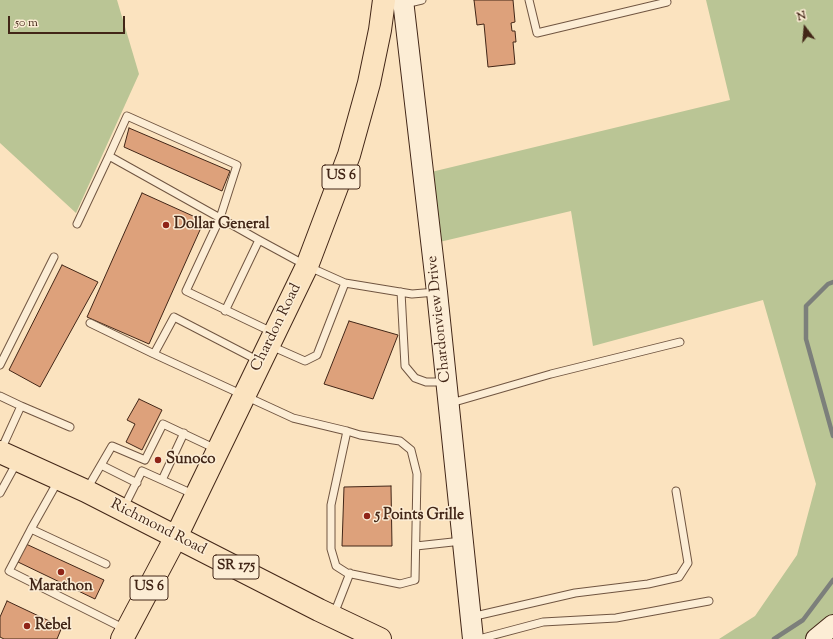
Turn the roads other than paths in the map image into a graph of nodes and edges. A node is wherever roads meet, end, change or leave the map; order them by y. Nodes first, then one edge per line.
1 (529, 0) edge
2 (666, 0) edge
3 (403, 1) edge
4 (109, 156) junction
5 (220, 218) junction
6 (77, 224) dead end
7 (259, 240) junction
8 (54, 257) dead end
9 (307, 266) junction
10 (346, 283) junction
11 (401, 292) junction
12 (437, 292) junction
13 (225, 311) junction
14 (90, 324) dead end
15 (680, 342) dead end
16 (268, 347) junction
17 (154, 354) junction
18 (0, 364) edge
19 (446, 382) junction
20 (0, 396) edge
21 (244, 396) junction
22 (448, 404) junction
23 (21, 406) junction
24 (70, 427) dead end
25 (347, 431) junction
26 (184, 433) junction
27 (218, 450) junction
28 (6, 455) edge
29 (145, 460) junction
30 (102, 465) junction
31 (142, 471) junction
32 (59, 479) junction
33 (162, 480) junction
34 (137, 483) junction
35 (86, 491) junction
36 (676, 492) dead end
37 (0, 493) edge
38 (196, 496) junction
39 (123, 510) junction
40 (30, 529) junction
41 (176, 537) junction
42 (463, 541) junction
43 (416, 546) junction
44 (106, 564) dead end
45 (350, 573) junction
46 (709, 601) dead end
47 (333, 617) junction
48 (471, 617) junction
49 (833, 626) edge
50 (125, 635) edge
51 (380, 639) edge
52 (473, 639) edge
53 (479, 639) edge
54 (816, 639) edge

1 - 2 lane
3 - 9 main road, Chardon Road / US 6
3 - 12 street, Chardonview Drive
4 - 5 lane
4 - 5 lane
4 - 6 lane
5 - 7 lane
5 - 13 lane
7 - 9 lane
7 - 13 lane
8 - 18 lane
9 - 10 lane
9 - 16 main road, Chardon Road / US 6
10 - 11 lane
10 - 16 lane
11 - 12 lane
11 - 19 lane
12 - 19 street, Chardonview Drive
13 - 16 lane
14 - 17 lane
15 - 22 lane
16 - 17 lane
16 - 21 main road, Chardon Road / US 6
17 - 21 lane
19 - 22 street, Chardonview Drive
20 - 23 lane
21 - 25 lane
21 - 27 main road, Chardon Road / US 6
22 - 42 street, Chardonview Drive
23 - 24 lane
23 - 28 lane
25 - 43 lane
25 - 45 lane
26 - 27 lane
26 - 29 lane
26 - 33 lane
27 - 38 main road, Chardon Road / US 6
28 - 32 main road, Richmond Road / SR 175
28 - 37 lane
29 - 30 lane
29 - 31 lane
30 - 34 lane
30 - 35 lane
31 - 33 lane
31 - 34 lane
32 - 35 main road, Richmond Road / SR 175
32 - 40 lane
33 - 38 lane
34 - 39 lane
35 - 39 main road, Richmond Road / SR 175
36 - 48 lane
38 - 41 main road, Chardon Road / US 6
39 - 41 main road, Richmond Road / SR 175
40 - 44 lane
40 - 50 lane
41 - 47 main road, Richmond Road / SR 175
41 - 50 main road, Chardon Road / US 6
42 - 43 lane
42 - 48 street, Chardonview Drive
43 - 45 lane
45 - 47 lane
46 - 53 lane
47 - 51 main road, Richmond Road / SR 175
48 - 52 street, Chardonview Drive
49 - 54 street

